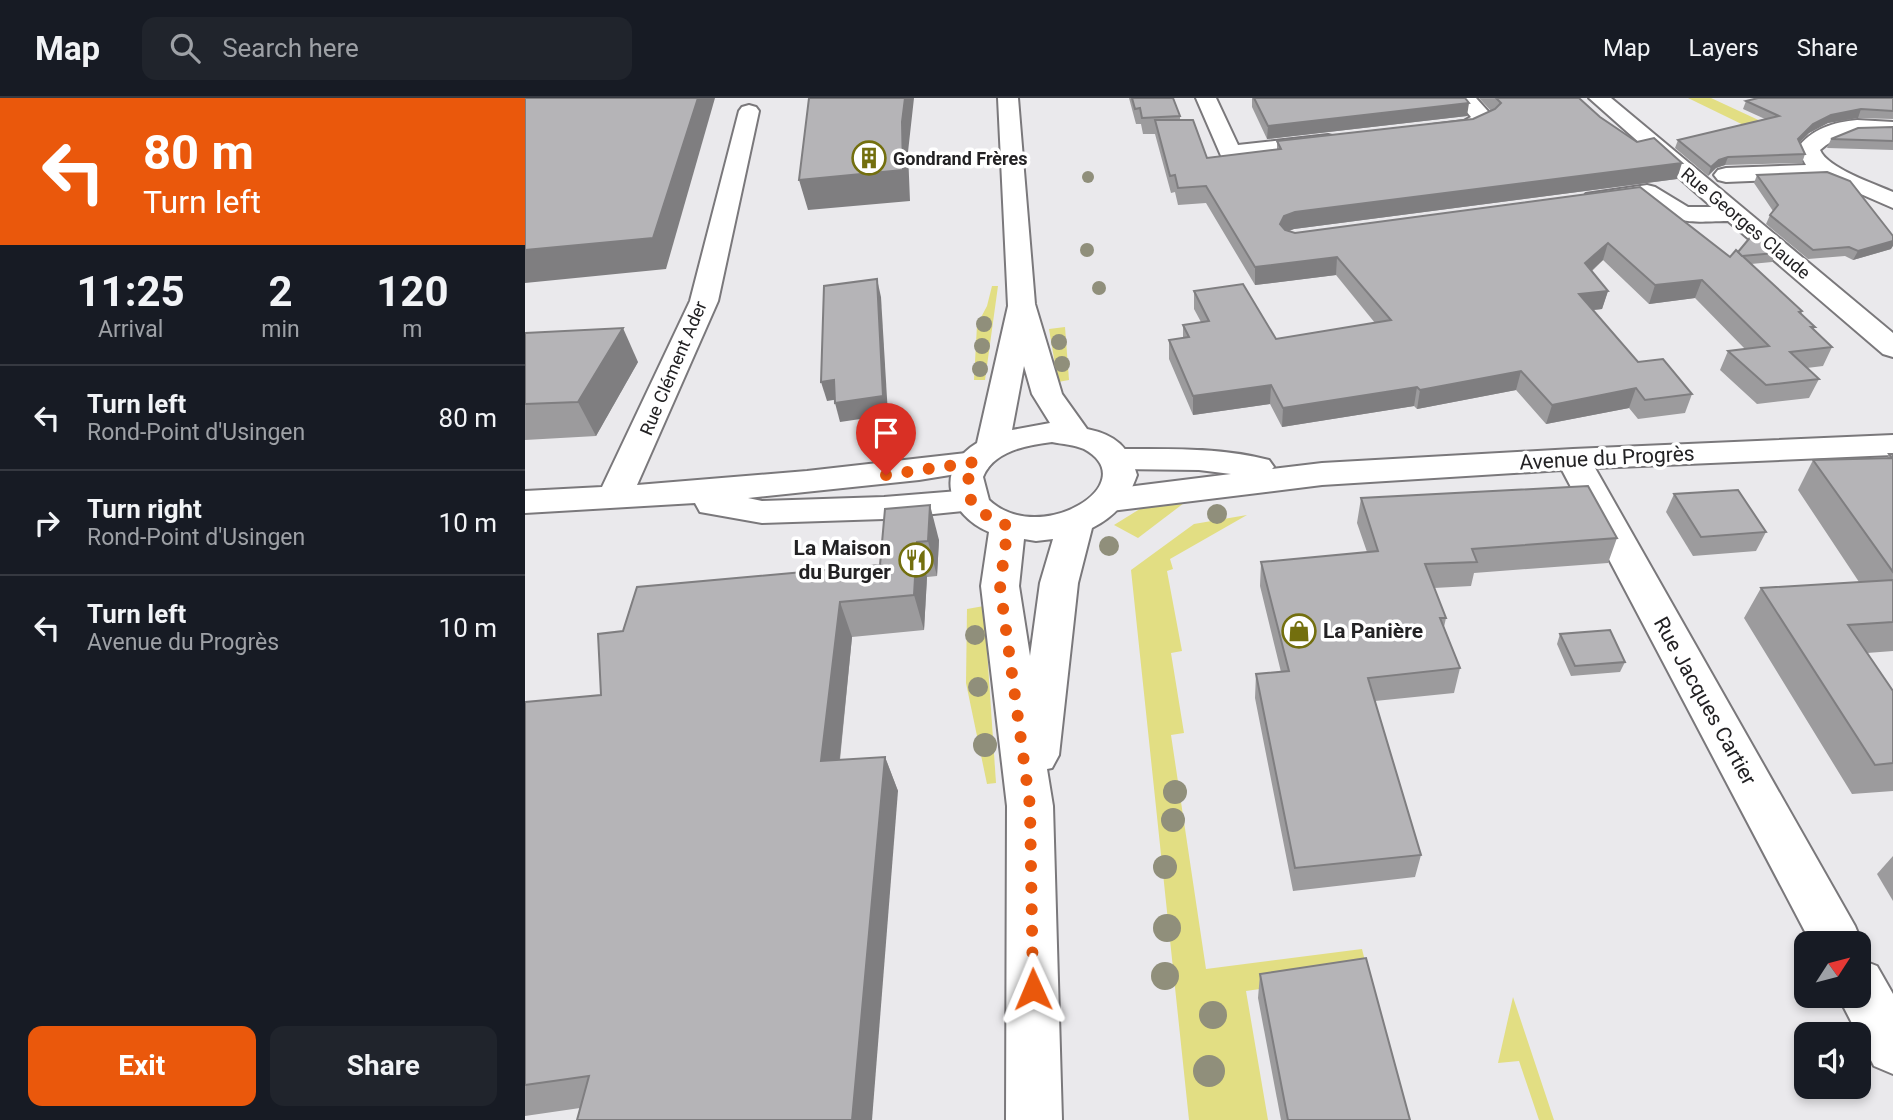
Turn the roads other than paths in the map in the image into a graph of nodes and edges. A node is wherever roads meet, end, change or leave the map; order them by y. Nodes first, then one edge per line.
1 (1008, 98) edge
2 (1206, 98) edge
3 (1465, 98) edge
4 (1599, 98) edge
5 (749, 111) dead end
6 (1893, 128) edge
7 (1416, 132) edge
8 (1349, 140) edge
9 (1828, 171) junction
10 (1726, 175) dead end
11 (1893, 201) edge
12 (1566, 203) edge
13 (1735, 213) junction
14 (1021, 304) junction
15 (1893, 348) edge
16 (1073, 433) junction
17 (1893, 445) edge
18 (984, 455) junction
19 (1117, 459) junction
20 (1573, 459) junction
21 (1322, 474) junction
22 (676, 495) junction
23 (614, 498) junction
24 (1111, 500) junction
25 (971, 501) junction
26 (525, 502) edge
27 (1075, 523) junction
28 (1008, 526) junction
29 (1030, 806) junction
30 (1830, 931) edge
31 (1871, 1006) edge
32 (1893, 1047) edge
33 (1034, 1120) edge

1 - 14 street
2 - 8 street
3 - 7 street
4 - 13 street, Rue Georges Claude
5 - 23 street, Rue Clément Ader
6 - 9 street
9 - 10 street
9 - 11 street
12 - 13 street
13 - 15 street, Rue Georges Claude
14 - 16 street
14 - 18 street
16 - 18 street
16 - 19 street
17 - 20 street, Avenue du Progrès
18 - 22 street
18 - 25 street
19 - 21 street, Avenue du Progrès
19 - 24 street
20 - 21 street, Avenue du Progrès
20 - 30 street, Rue Jacques Cartier
21 - 24 street, Avenue du Progrès
22 - 23 street
22 - 25 street
23 - 26 street
24 - 27 street
25 - 28 street
27 - 28 street
27 - 29 street
28 - 29 street
29 - 33 street
31 - 32 street

